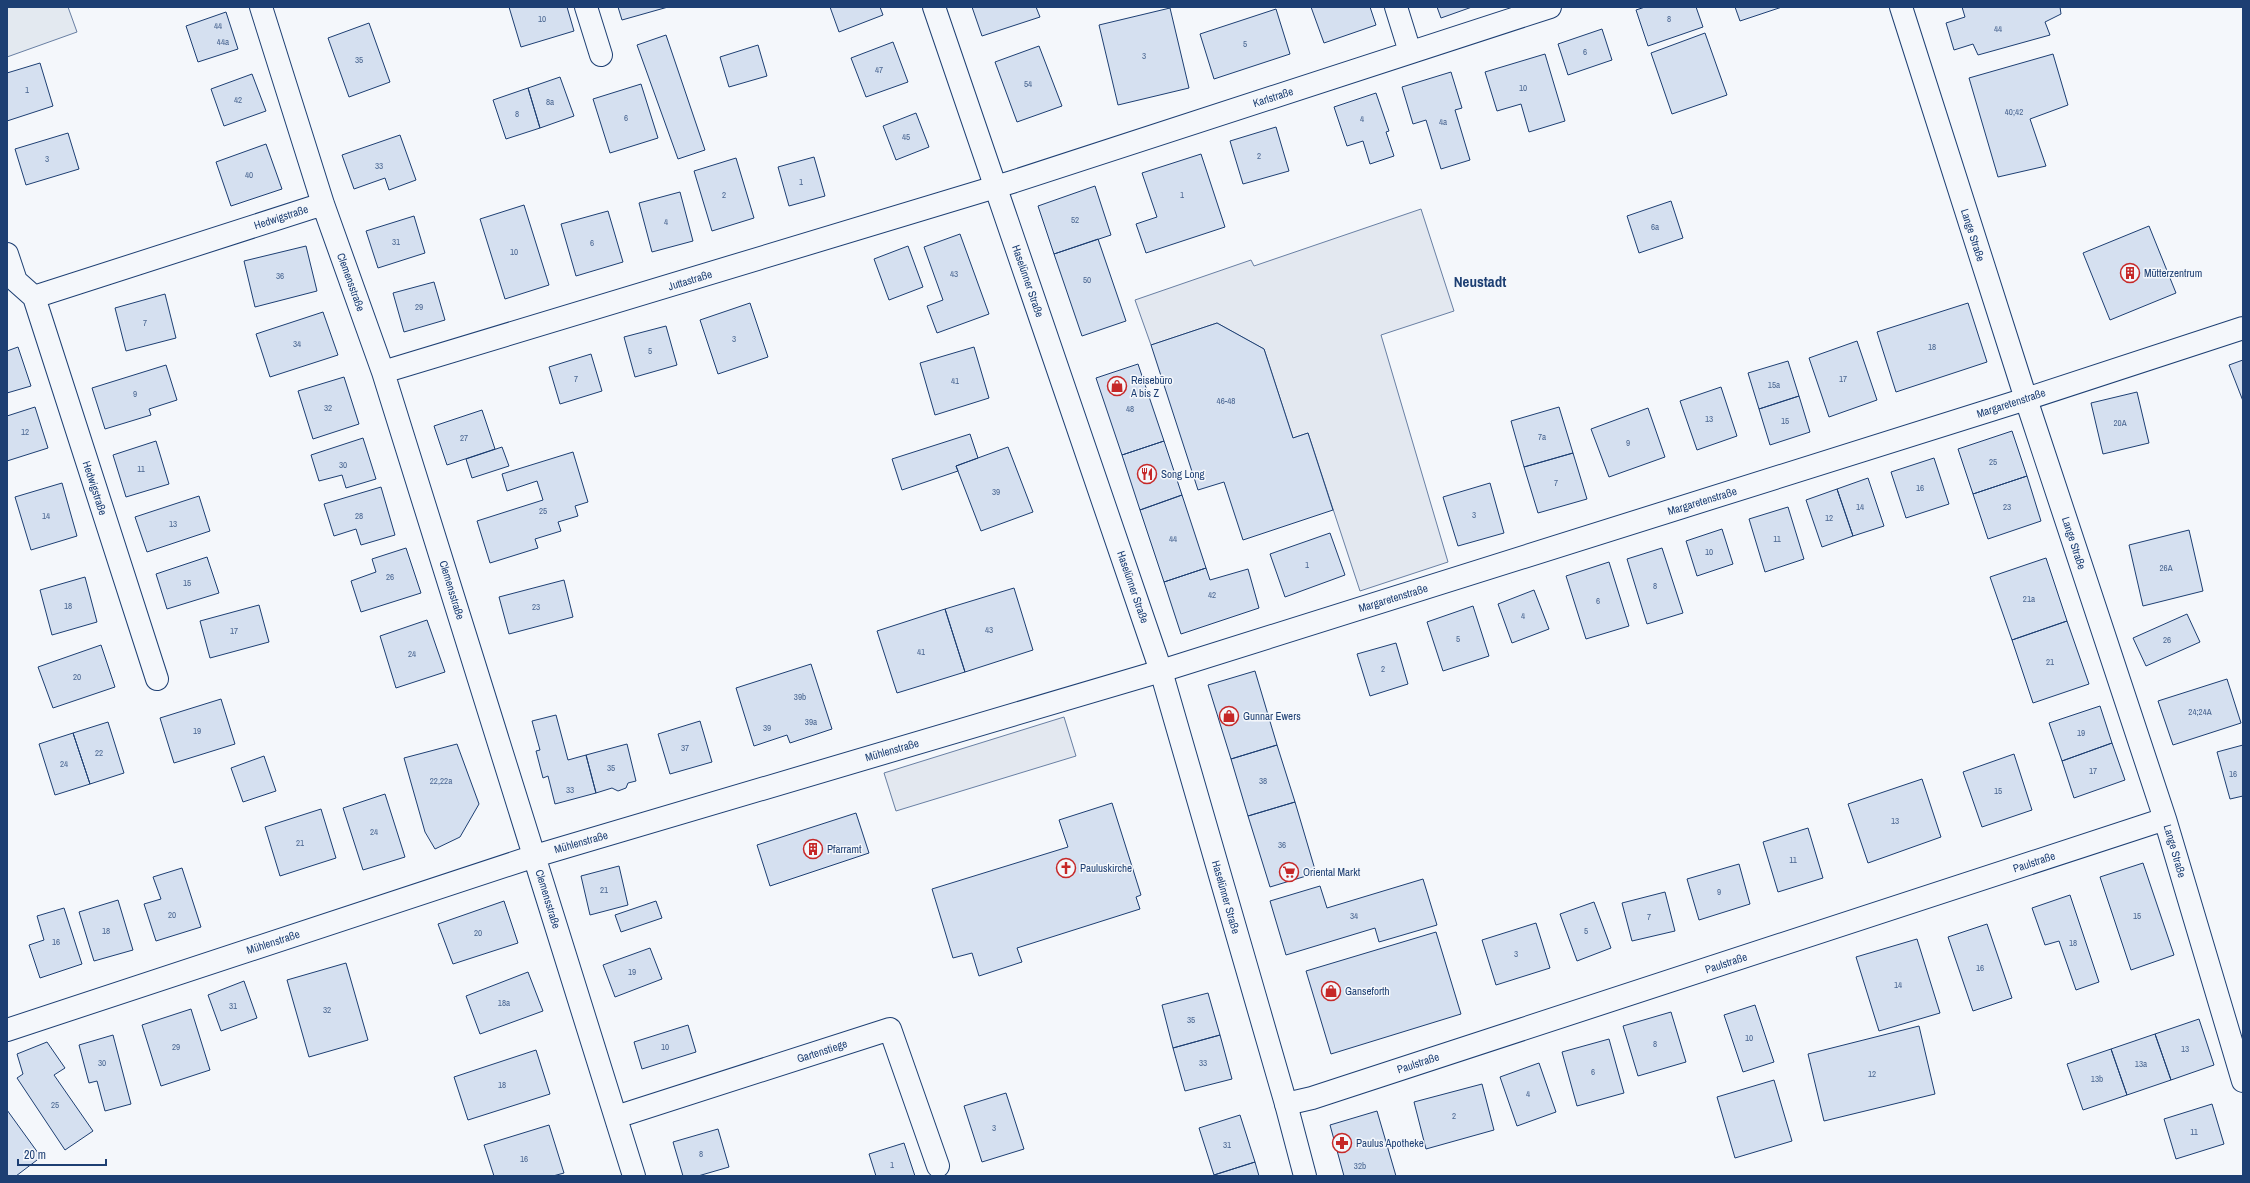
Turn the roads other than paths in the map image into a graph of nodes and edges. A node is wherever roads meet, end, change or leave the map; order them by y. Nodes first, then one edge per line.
1 (261, 7) edge
2 (586, 7) edge
3 (934, 7) edge
4 (1396, 7) edge
5 (1550, 7) edge
6 (1901, 7) edge
7 (1410, 52) junction
8 (601, 55) dead end
9 (996, 187) junction
10 (323, 204) junction
11 (7, 254) edge
12 (34, 296) junction
13 (2243, 328) edge
14 (383, 372) junction
15 (2026, 399) junction
16 (1161, 671) junction
17 (157, 679) dead end
18 (2166, 819) junction
19 (535, 856) junction
20 (7, 1030) edge
21 (2243, 1081) edge
22 (1286, 1104) junction
23 (616, 1117) junction
24 (938, 1166) dead end
25 (634, 1176) edge
26 (1305, 1176) edge

1 - 10 street, Clemensstraße
2 - 8 street
3 - 9 street, Haselünner Straße
4 - 7 street
5 - 7 street, Karlstraße
6 - 15 street, Lange Straße
7 - 9 street, Karlstraße
9 - 14 street, Juttastraße
9 - 16 street, Haselünner Straße
10 - 12 street, Hedwigstraße
10 - 14 street, Clemensstraße
11 - 12 street
12 - 17 street, Hedwigstraße
13 - 15 street, Margaretenstraße
14 - 19 street, Clemensstraße
15 - 16 street, Margaretenstraße
15 - 18 street, Lange Straße
16 - 19 street, Mühlenstraße
16 - 22 street, Haselünner Straße
18 - 21 street, Lange Straße
18 - 22 street, Paulstraße
19 - 20 street, Mühlenstraße
19 - 23 street, Clemensstraße
22 - 26 street, Haselünner Straße
23 - 24 street, Gartenstiege
23 - 25 street, Clemensstraße

